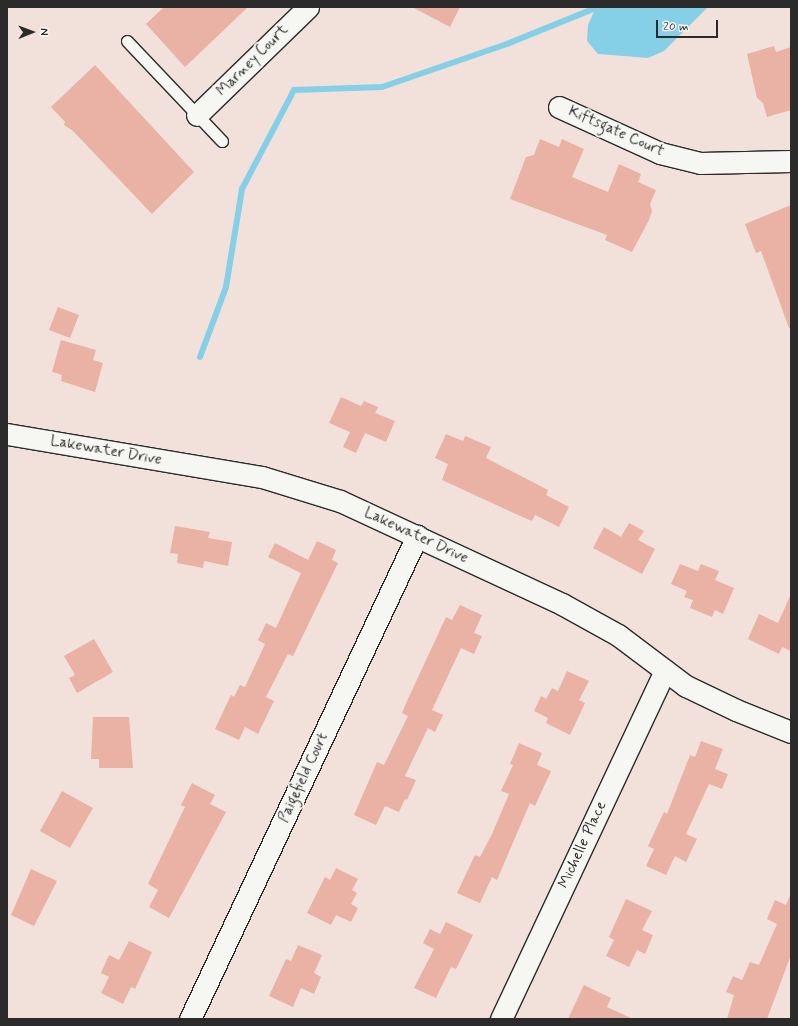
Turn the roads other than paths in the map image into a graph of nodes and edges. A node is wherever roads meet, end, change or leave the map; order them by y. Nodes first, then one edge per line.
1 (308, 7) edge
2 (127, 41) dead end
3 (559, 106) dead end
4 (198, 115) junction
5 (222, 141) dead end
6 (791, 161) edge
7 (7, 434) edge
8 (417, 536) junction
9 (666, 671) junction
10 (791, 732) edge
11 (190, 1019) edge
12 (501, 1019) edge

1 - 4 street, Marney Court
2 - 4 lane
3 - 6 street, Kiftsgate Court
4 - 5 lane
7 - 8 street, Lakewater Drive
8 - 9 street, Lakewater Drive
8 - 11 street, Paigefield Court
9 - 10 street, Lakewater Drive
9 - 12 street, Michelle Place

